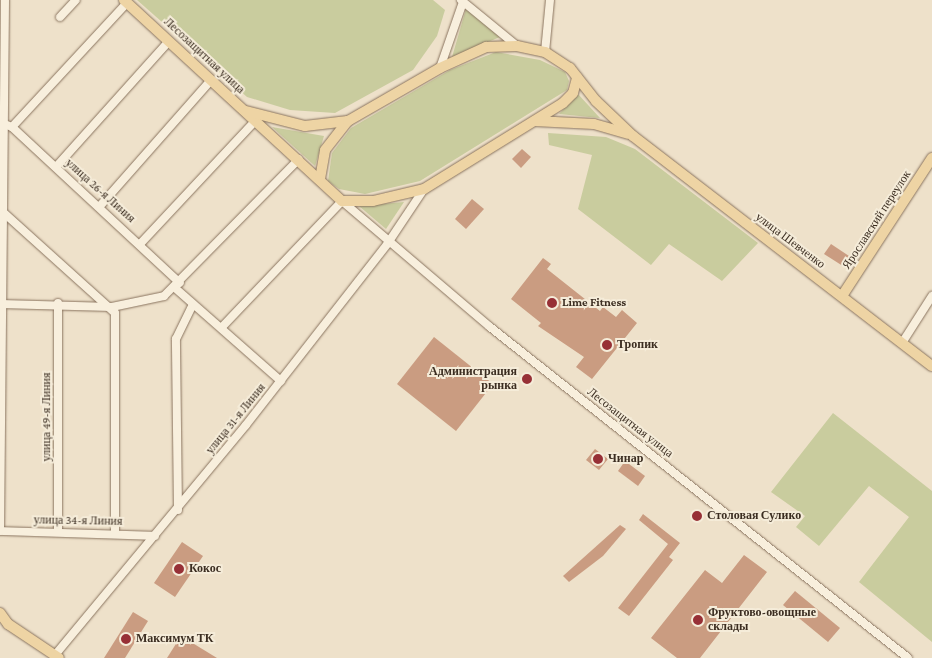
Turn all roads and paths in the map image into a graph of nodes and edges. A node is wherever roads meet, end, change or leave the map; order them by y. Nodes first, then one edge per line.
1 (5, 0) edge
2 (76, 0) edge
3 (550, 0) edge
4 (462, 1) edge
5 (126, 2) edge
6 (60, 17) dead end
7 (169, 42) junction
8 (517, 46) junction
9 (545, 52) junction
10 (440, 68) junction
11 (577, 78) junction
12 (211, 80) junction
13 (245, 111) junction
14 (255, 120) junction
15 (348, 121) junction
16 (535, 121) junction
17 (6, 125) edge
18 (633, 136) junction
19 (932, 158) edge
20 (298, 159) junction
21 (56, 166) junction
22 (320, 179) junction
23 (424, 189) junction
24 (342, 200) junction
25 (100, 206) junction
26 (4, 213) junction
27 (141, 243) junction
28 (388, 243) junction
29 (177, 285) junction
30 (842, 296) junction
31 (932, 296) edge
32 (58, 303) junction
33 (2, 304) edge
34 (192, 306) junction
35 (112, 307) junction
36 (223, 326) junction
37 (902, 344) junction
38 (932, 366) edge
39 (281, 381) junction
40 (178, 510) junction
41 (0, 531) edge
42 (58, 531) junction
43 (115, 532) junction
44 (155, 536) junction
45 (0, 613) edge
46 (57, 657) edge
47 (908, 658) edge

1 - 17 street
2 - 6 street
3 - 9 street
4 - 8 street
4 - 10 street
5 - 7 main road, Лесозащитная улица
5 - 17 street
7 - 12 main road, Лесозащитная улица
7 - 21 street
8 - 9 main road
8 - 10 main road
9 - 11 main road, улица Шевченко
10 - 15 main road
11 - 16 main road
11 - 18 main road, улица Шевченко
12 - 13 main road, Лесозащитная улица
12 - 25 street
13 - 14 main road, Лесозащитная улица
13 - 15 main road, Лесозащитная улица
14 - 20 main road, Лесозащитная улица
14 - 27 street
15 - 22 main road
16 - 18 main road, улица Шевченко
16 - 23 main road
17 - 21 street, улица 26-я Линия
17 - 26 street
18 - 30 main road, улица Шевченко
19 - 30 main road, Ярославский переулок
20 - 22 main road, Лесозащитная улица
20 - 29 street
21 - 25 street, улица 26-я Линия
22 - 24 main road, Лесозащитная улица
23 - 24 main road
23 - 28 street, улица 31-я Линия
24 - 28 street, Лесозащитная улица
24 - 36 street
25 - 27 street, улица 26-я Линия
26 - 33 street
26 - 35 street
27 - 29 street, улица 26-я Линия
28 - 39 street, улица 31-я Линия
28 - 47 street, Лесозащитная улица
29 - 34 street, улица 26-я Линия
29 - 35 street
30 - 37 main road, улица Шевченко
31 - 37 street
32 - 33 street
32 - 35 street
32 - 42 street, улица 49-я Линия
33 - 41 street
34 - 36 street, улица 26-я Линия
34 - 40 street
35 - 43 street
36 - 39 street, улица 26-я Линия
37 - 38 main road, улица Шевченко
39 - 40 street, улица 31-я Линия
40 - 44 street, улица 31-я Линия
41 - 42 street, улица 34-я Линия
42 - 43 street, улица 34-я Линия
43 - 44 street, улица 34-я Линия
44 - 46 street, улица 31-я Линия
45 - 46 main road

